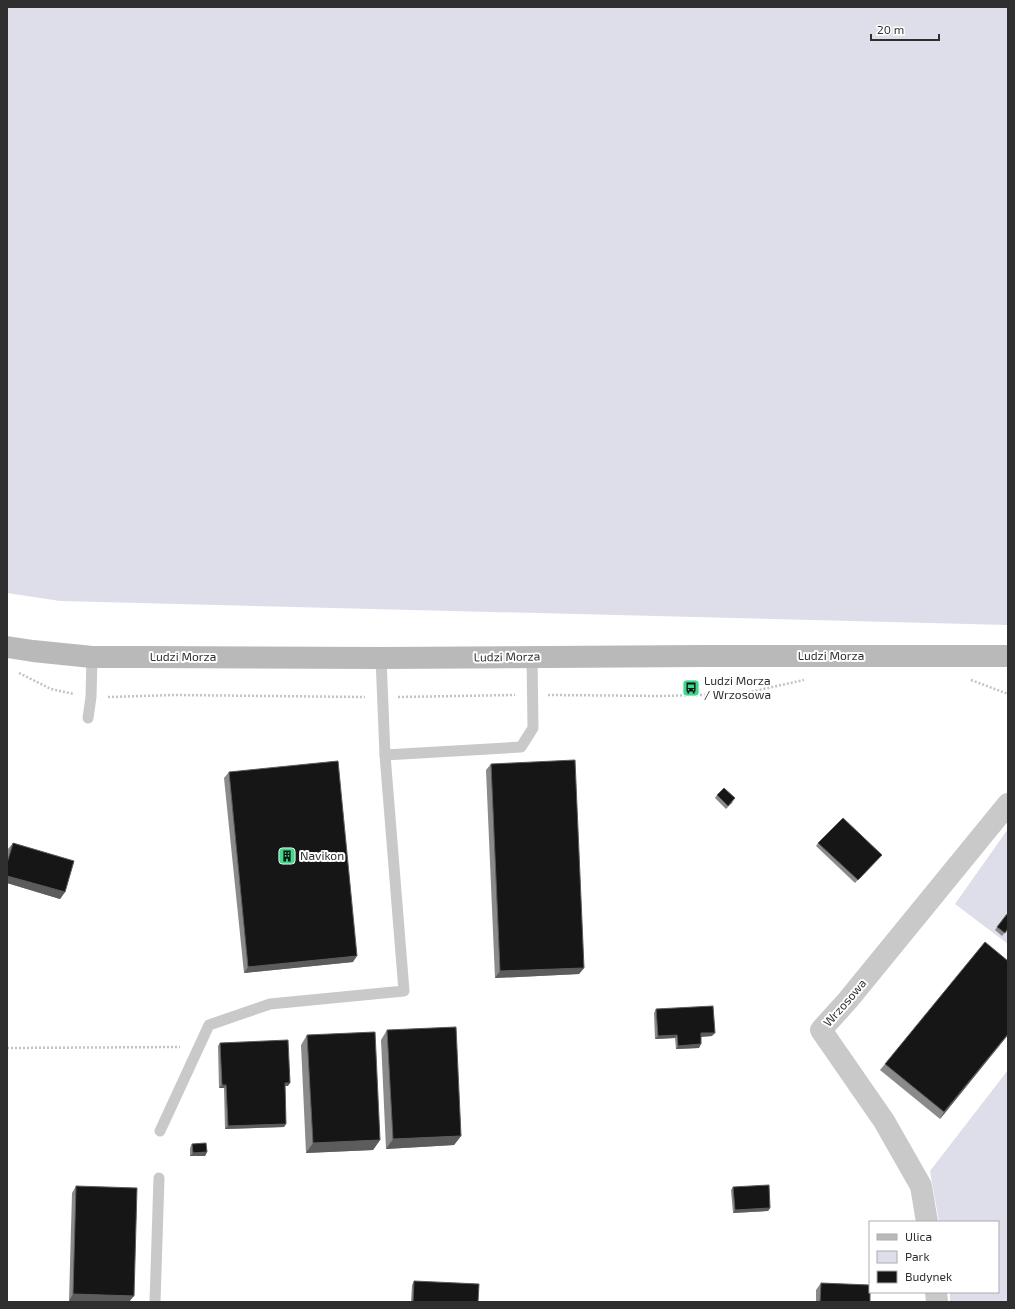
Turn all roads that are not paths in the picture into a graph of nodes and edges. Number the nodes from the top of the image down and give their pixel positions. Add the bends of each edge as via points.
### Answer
1 (7, 647) edge
2 (1008, 656) edge
3 (92, 657) junction
4 (532, 657) junction
5 (381, 658) junction
6 (88, 718) dead end
7 (385, 755) junction
8 (1008, 804) edge
9 (160, 1131) dead end
10 (158, 1178) dead end
11 (927, 1221) edge
12 (155, 1302) edge

1 - 3 street, Ludzi Morza
2 - 4 street, Ludzi Morza
3 - 5 street, Ludzi Morza
3 - 6 lane
4 - 5 street, Ludzi Morza
4 - 7 lane via 533,728 521,747
5 - 7 lane
7 - 9 lane via 404,991 270,1004 209,1025
8 - 11 street, Wrzosowa via 821,1030 884,1122 921,1186
10 - 12 lane

